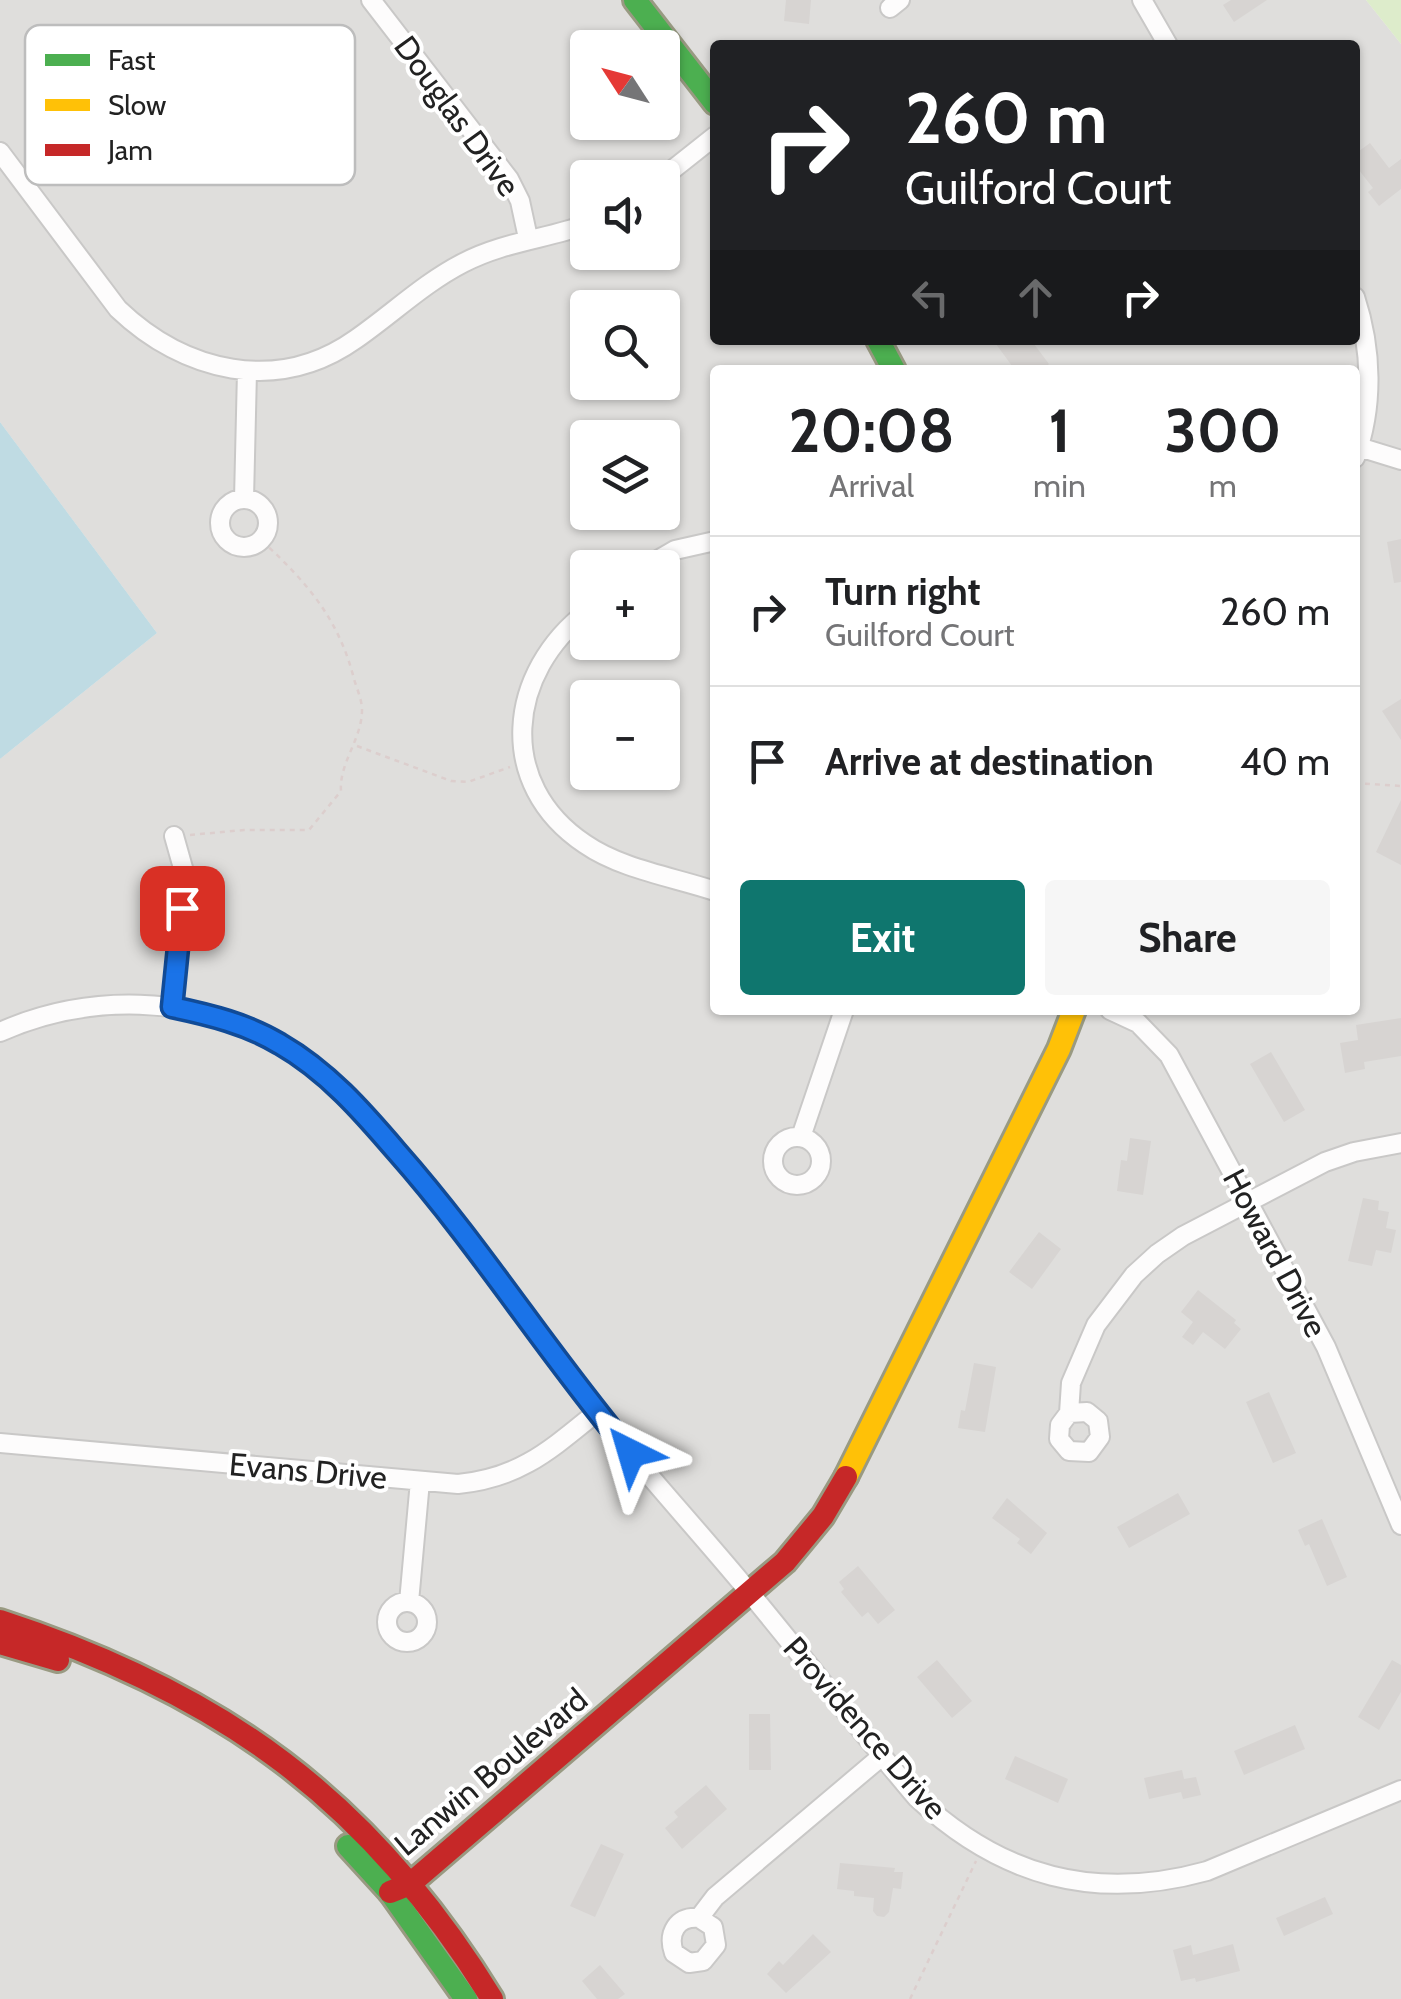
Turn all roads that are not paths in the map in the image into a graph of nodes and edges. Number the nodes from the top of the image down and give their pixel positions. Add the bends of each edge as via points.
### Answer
1 (371, 0) edge
2 (635, 0) edge
3 (652, 0) edge
4 (1142, 0) edge
5 (1165, 40) edge
6 (710, 74) edge
7 (710, 97) edge
8 (710, 140) edge
9 (0, 152) edge
10 (680, 164) edge
11 (570, 228) edge
12 (528, 238) junction
13 (1360, 322) edge
14 (246, 370) junction
15 (1360, 438) edge
16 (1360, 453) edge
17 (1401, 460) edge
18 (244, 499) junction
19 (710, 542) edge
20 (674, 550) edge
21 (570, 626) edge
22 (174, 836) road end
23 (710, 889) edge
24 (172, 1007) junction
25 (842, 1015) edge
26 (1055, 1015) edge
27 (1072, 1015) edge
28 (1121, 1015) edge
29 (0, 1032) edge
30 (801, 1137) dead end
31 (1401, 1142) edge
32 (1247, 1202) junction
33 (597, 1412) junction
34 (1069, 1413) dead end
35 (0, 1443) edge
36 (420, 1481) junction
37 (1401, 1525) edge
38 (745, 1588) junction
39 (410, 1602) dead end
40 (0, 1621) edge
41 (0, 1642) edge
42 (882, 1756) junction
43 (1401, 1790) edge
44 (400, 1882) junction
45 (700, 1918) dead end
46 (466, 1999) edge
47 (492, 1999) edge

1 - 12 street, Douglas Drive via 509,179
2 - 7 street
3 - 6 street
4 - 5 street
8 - 10 street
9 - 14 street via 141,330 190,359
11 - 12 street
12 - 14 street via 437,278 328,355 288,368
13 - 15 street via 1369,366
14 - 18 street
16 - 17 street
18 - 18 street via 224,511 222,532 240,546 261,540 268,519 258,503
19 - 20 street
21 - 23 street via 533,676 523,718 526,762 537,790 586,845
22 - 24 street via 185,875
24 - 29 street, Providence Drive via 92,1006
24 - 33 street, Providence Drive via 244,1026 338,1086 427,1185
25 - 30 street
26 - 38 street, Lanwin Boulevard via 820,1494
27 - 38 street, Lanwin Boulevard via 852,1466 785,1562
28 - 32 street, Howard Drive via 1169,1055
31 - 32 street via 1325,1162
32 - 34 street via 1157,1254 1114,1299 1082,1353
32 - 37 street, Howard Drive via 1326,1348
33 - 36 street, Evans Drive via 546,1453 503,1476 458,1484
33 - 38 street, Providence Drive
35 - 36 street, Evans Drive
36 - 39 street
38 - 42 street, Providence Drive
38 - 44 street, Lanwin Boulevard
40 - 44 street via 88,1650 193,1701 311,1784
41 - 44 street via 80,1668 184,1717
42 - 43 street, Providence Drive via 917,1798 982,1848 1030,1870 1107,1885 1207,1871
42 - 45 street via 714,1897
44 - 46 street
44 - 47 street via 457,1942

